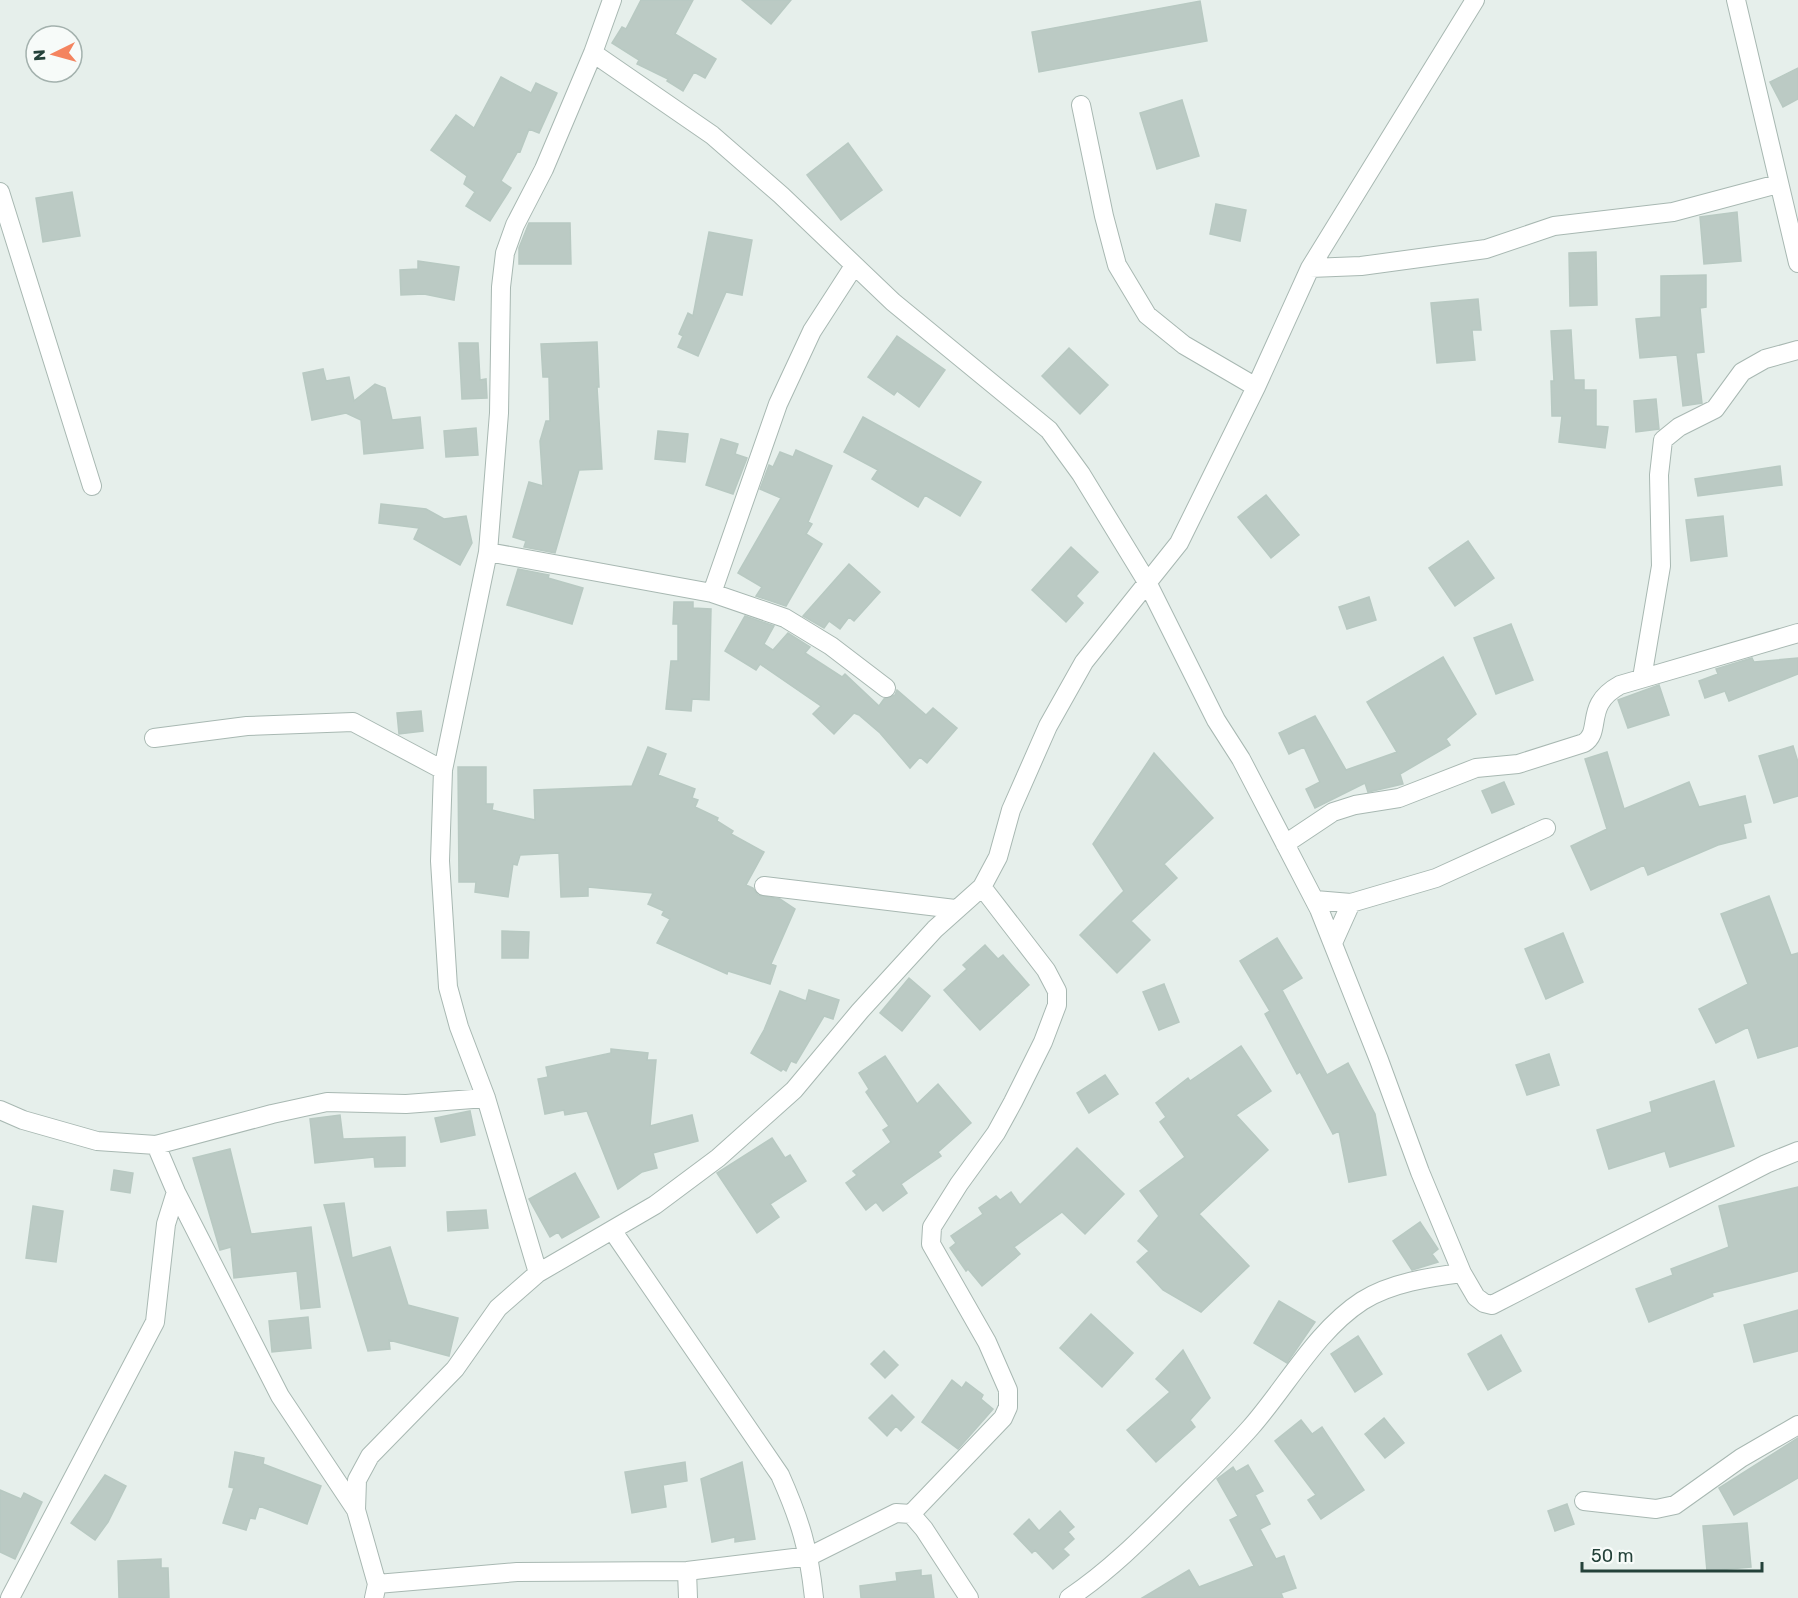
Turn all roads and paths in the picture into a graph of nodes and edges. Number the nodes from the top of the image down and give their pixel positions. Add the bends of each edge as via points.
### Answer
1 (612, 0) edge
2 (1475, 0) edge
3 (1736, 0) edge
4 (593, 53) junction
5 (1081, 105) dead end
6 (1778, 184) junction
7 (0, 192) edge
8 (1798, 263) edge
9 (854, 266) junction
10 (1310, 268) junction
11 (1798, 350) edge
12 (1256, 387) junction
13 (92, 486) dead end
14 (488, 552) junction
15 (1147, 582) junction
16 (712, 593) junction
17 (1798, 633) edge
18 (1642, 678) junction
19 (886, 688) dead end
20 (154, 738) dead end
21 (444, 770) junction
22 (1545, 828) dead end
23 (1285, 844) junction
24 (764, 886) dead end
25 (982, 887) junction
26 (1315, 900) junction
27 (1351, 903) junction
28 (955, 909) junction
29 (1333, 943) junction
30 (486, 1098) junction
31 (0, 1110) edge
32 (156, 1145) junction
33 (1798, 1151) edge
34 (176, 1192) junction
35 (612, 1230) junction
36 (538, 1273) junction
37 (1462, 1273) junction
38 (1798, 1425) edge
39 (1584, 1501) dead end
40 (356, 1510) junction
41 (911, 1514) junction
42 (810, 1556) junction
43 (687, 1571) junction
44 (375, 1591) edge
45 (1095, 1591) edge
46 (964, 1597) edge
47 (10, 1598) edge
48 (688, 1598) edge
49 (814, 1598) edge
50 (1069, 1598) edge

1 - 4 street
2 - 10 street
3 - 6 street
4 - 9 street via 712,135
4 - 14 street via 505,253 499,413
5 - 12 street via 1117,265 1147,315 1184,345
6 - 8 street
6 - 10 street via 1673,212 1554,226 1486,249 1362,266
7 - 13 street
9 - 15 street via 1049,430 1081,474
9 - 16 street via 812,331 778,404
10 - 12 street
11 - 18 street via 1765,359 1742,372 1715,409 1679,426 1663,440 1659,476 1661,566
12 - 15 street via 1179,543
14 - 16 street
14 - 21 street
15 - 23 street via 1216,720
15 - 25 street via 1084,662 1048,726 1011,810 998,857
16 - 19 street via 785,618 831,646
17 - 18 street
18 - 23 street via 1620,685 1604,696 1598,704 1592,735 1584,743 1518,764 1476,768 1399,798 1333,812
20 - 21 street via 247,726 352,722
21 - 30 street via 440,861 448,987
22 - 27 street via 1436,878
23 - 26 street
24 - 28 street
25 - 28 street
25 - 41 street via 1046,970 1057,991 1057,1005 1043,1042 996,1133 932,1227 931,1244 987,1342 1008,1390 1008,1407 1003,1418
26 - 27 street
26 - 29 street
27 - 29 street
28 - 35 street via 860,1011 794,1090 717,1158 655,1205
29 - 37 street
30 - 32 street via 406,1104 327,1102
30 - 36 street
31 - 32 street via 97,1141
32 - 34 street
33 - 37 street via 1492,1305 1476,1297
34 - 40 street via 280,1396
34 - 47 street via 166,1224 155,1322
35 - 36 street
35 - 42 street via 780,1475
36 - 40 street via 498,1308 455,1369 370,1456 357,1480
37 - 45 street via 1393,1288 1363,1300 1333,1326 1251,1426
38 - 39 street via 1741,1458 1675,1505 1656,1509
40 - 44 street
41 - 42 street via 896,1513
41 - 46 street
42 - 43 street
42 - 49 street
43 - 44 street via 516,1572
43 - 48 street
45 - 50 street

